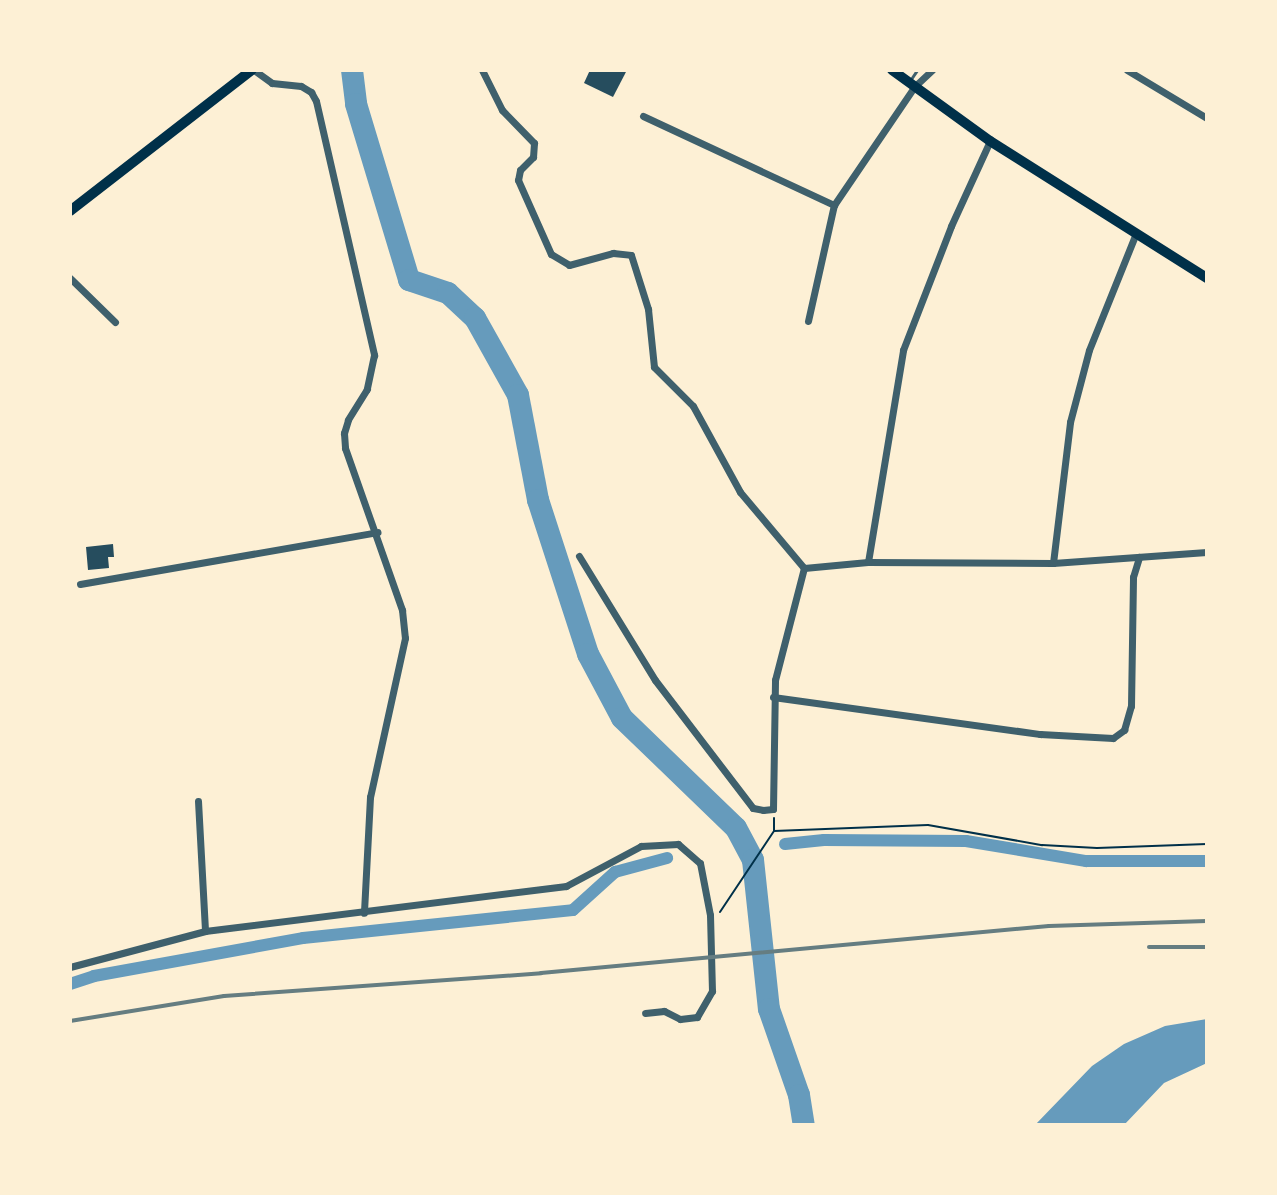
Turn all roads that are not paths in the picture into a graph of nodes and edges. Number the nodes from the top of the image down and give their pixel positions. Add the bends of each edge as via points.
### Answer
1 (253, 70) edge
2 (482, 70) edge
3 (892, 70) edge
4 (917, 70) edge
5 (932, 70) edge
6 (1127, 70) edge
7 (912, 84) junction
8 (643, 116) dead end
9 (1207, 118) edge
10 (990, 141) junction
11 (834, 205) junction
12 (70, 211) edge
13 (1136, 233) junction
14 (70, 278) edge
15 (1207, 278) edge
16 (808, 321) dead end
17 (115, 322) dead end
18 (377, 532) junction
19 (1207, 552) edge
20 (579, 556) dead end
21 (1139, 557) junction
22 (868, 562) junction
23 (1053, 563) junction
24 (804, 568) junction
25 (80, 584) dead end
26 (773, 697) junction
27 (198, 801) dead end
28 (364, 913) junction
29 (205, 931) junction
30 (70, 967) edge
31 (645, 1013) dead end

1 - 12 main road
1 - 18 street via 272,83 301,86 316,101 374,355 367,389 344,433
2 - 24 street via 502,110 534,143 533,157 518,180 551,254 569,265 613,253 631,255 648,309 654,367 693,406 740,492
3 - 7 main road
4 - 7 lane
5 - 7 street
6 - 9 street
7 - 10 main road
7 - 11 street
8 - 11 street
10 - 13 main road
10 - 22 street via 903,350
11 - 16 street
13 - 15 main road
13 - 23 street via 1089,350 1070,422
14 - 17 street
18 - 25 street
18 - 28 street via 402,610 405,638 370,797
19 - 21 street
20 - 26 street via 655,680 753,808 773,809
21 - 23 street
21 - 26 street via 1133,577 1131,706 1124,730 1113,738 1040,734
22 - 23 street
22 - 24 street
24 - 26 street
27 - 29 street
28 - 29 street
28 - 31 street via 566,886 641,846 678,844 700,863 710,915 712,991 697,1017
29 - 30 street

